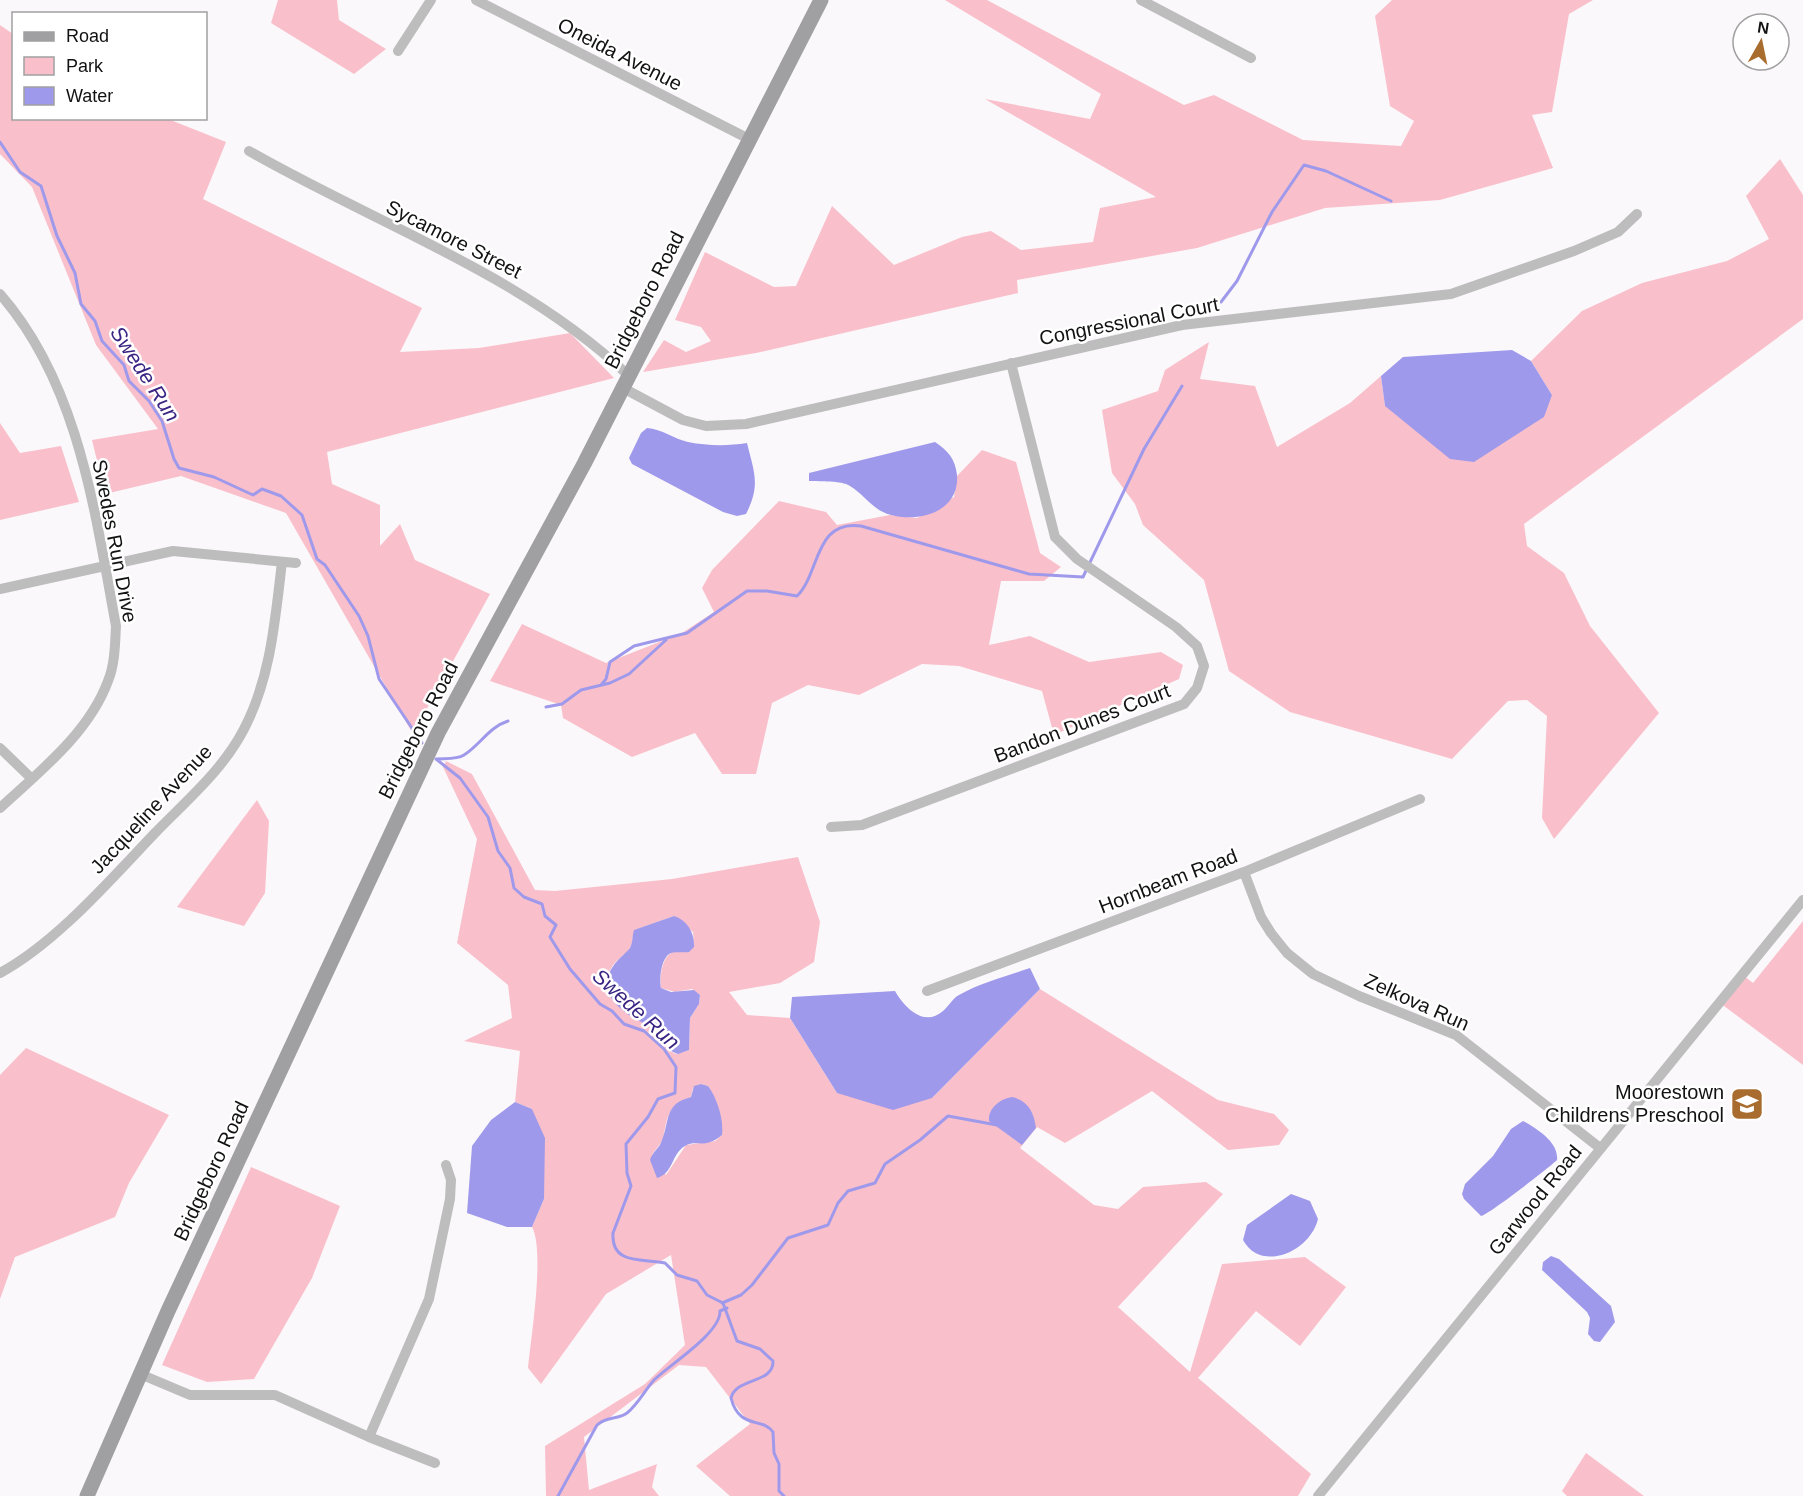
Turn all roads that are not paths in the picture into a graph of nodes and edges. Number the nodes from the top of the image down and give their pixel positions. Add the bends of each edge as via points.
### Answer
1 (431, 0) edge
2 (476, 0) edge
3 (821, 0) edge
4 (1141, 0) edge
5 (398, 51) dead end
6 (1251, 58) dead end
7 (749, 139) junction
8 (249, 151) dead end
9 (1637, 214) dead end
10 (0, 294) edge
11 (1011, 363) junction
12 (626, 382) junction
13 (282, 562) junction
14 (296, 562) dead end
15 (105, 566) junction
16 (0, 589) edge
17 (0, 748) edge
18 (32, 779) junction
19 (1420, 799) dead end
20 (0, 808) edge
21 (831, 827) dead end
22 (1244, 872) junction
23 (1803, 900) edge
24 (0, 973) edge
25 (927, 991) dead end
26 (1600, 1148) junction
27 (446, 1165) dead end
28 (140, 1374) junction
29 (369, 1437) junction
30 (435, 1462) dead end
31 (87, 1496) edge
32 (1318, 1496) edge

1 - 5 street
2 - 7 street, Oneida Avenue
3 - 7 main road, Bridgeboro Road
4 - 6 street
7 - 12 main road, Bridgeboro Road
8 - 12 street, Sycamore Street via 518,292 578,330
9 - 11 street, Congressional Court via 1618,232 1574,251 1451,294 1182,325
10 - 15 street, Swedes Run Drive via 45,365 73,425
11 - 12 street, Congressional Court via 746,424 706,426 683,420
11 - 21 street, Bandon Dunes Court via 1054,537 1077,559 1176,627 1197,646 1204,666 1197,688 1185,704 862,825
12 - 28 main road, Bridgeboro Road via 438,733
13 - 14 street
13 - 15 street via 173,551
13 - 24 street, Jacqueline Avenue via 273,643 262,688 243,731 217,770 99,891 24,960
15 - 16 street
15 - 18 street, Swedes Run Drive via 116,626 108,681 81,728
17 - 18 street
18 - 20 street, Swedes Run Drive
19 - 22 street, Hornbeam Road
22 - 25 street, Hornbeam Road
22 - 26 street, Zelkova Run via 1271,933 1313,974 1456,1035
23 - 26 street, Garwood Road
26 - 32 street, Garwood Road
27 - 29 street via 451,1180 450,1199 429,1299
28 - 29 street via 190,1395 275,1395
28 - 31 main road, Bridgeboro Road
29 - 30 street

